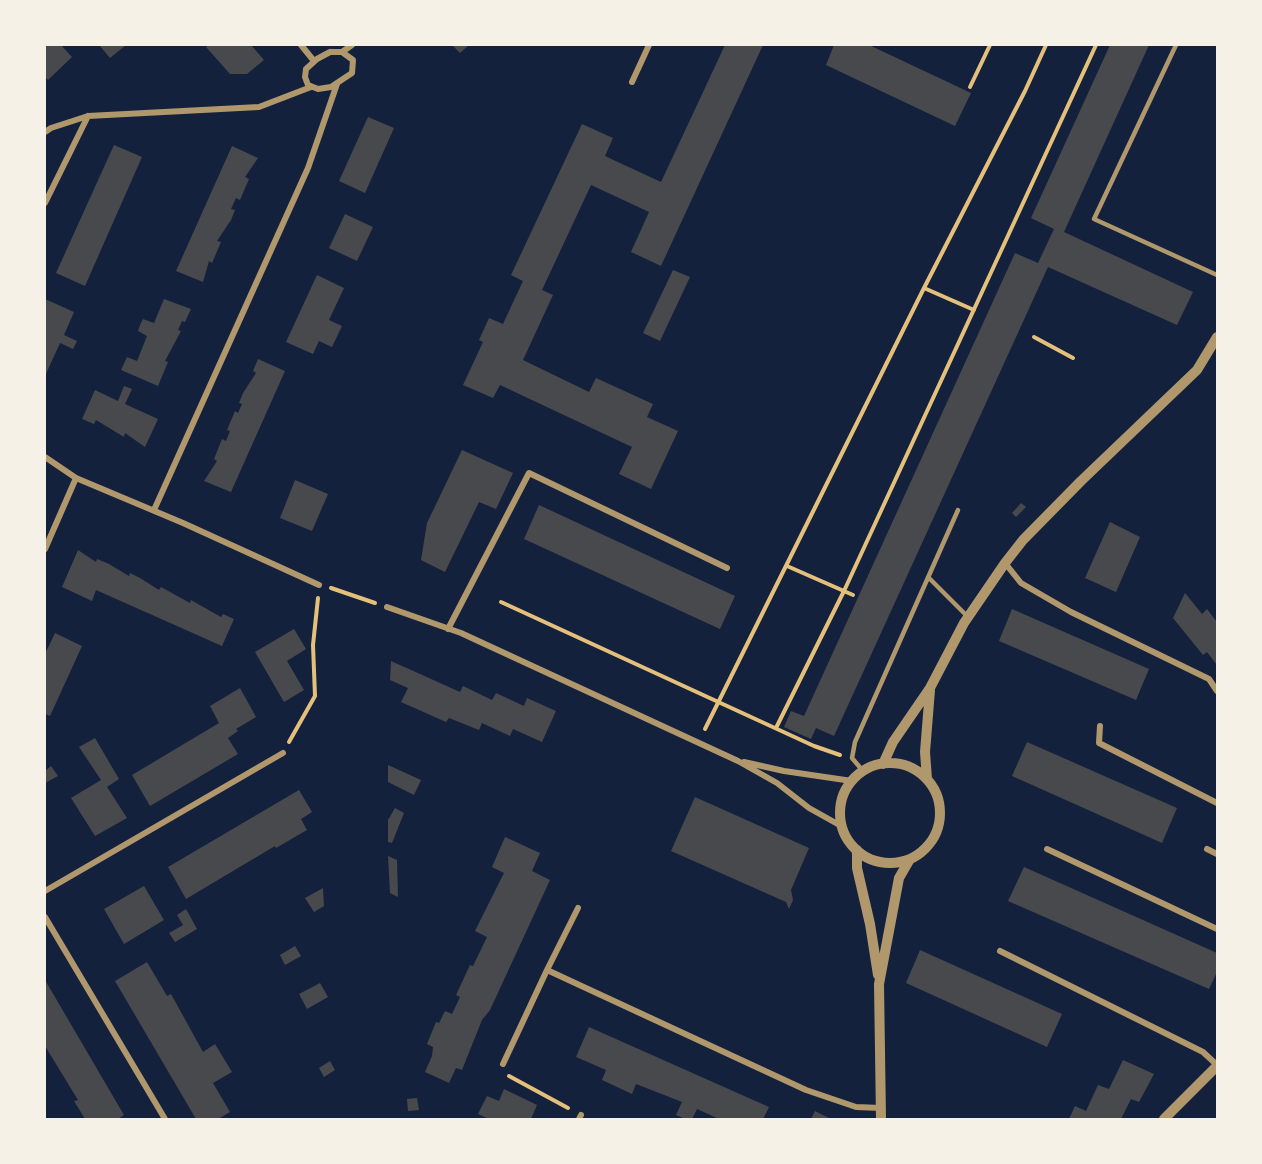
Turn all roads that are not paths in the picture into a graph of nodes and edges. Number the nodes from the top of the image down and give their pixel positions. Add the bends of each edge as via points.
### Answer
1 (301, 45) edge
2 (352, 45) edge
3 (649, 45) edge
4 (1176, 45) edge
5 (342, 52) junction
6 (314, 62) junction
7 (632, 82) dead end
8 (337, 84) junction
9 (311, 87) junction
10 (88, 116) junction
11 (45, 122) edge
12 (48, 130) edge
13 (45, 203) edge
14 (1217, 275) edge
15 (1217, 337) edge
16 (45, 457) edge
17 (76, 478) junction
18 (154, 510) junction
19 (958, 510) dead end
20 (45, 549) edge
21 (1005, 563) junction
22 (727, 568) dead end
23 (928, 577) junction
24 (319, 585) road end
25 (387, 607) road end
26 (968, 617) junction
27 (448, 629) junction
28 (930, 688) junction
29 (1217, 691) edge
30 (1100, 726) dead end
31 (283, 753) road end
32 (738, 761) junction
33 (883, 764) junction
34 (863, 771) junction
35 (927, 779) junction
36 (852, 781) junction
37 (1217, 803) edge
38 (843, 827) junction
39 (1047, 849) dead end
40 (1207, 849) dead end
41 (857, 850) junction
42 (1217, 854) edge
43 (910, 859) junction
44 (45, 891) edge
45 (578, 908) dead end
46 (45, 917) edge
47 (1217, 929) edge
48 (1000, 951) dead end
49 (547, 970) junction
50 (879, 984) junction
51 (503, 1064) road end
52 (1217, 1065) edge
53 (881, 1114) edge
54 (165, 1119) edge
55 (1164, 1119) edge

1 - 6 street
2 - 5 street
3 - 7 street
4 - 14 lane via 1094,219
5 - 6 street via 330,52
5 - 8 street via 353,60 352,73
6 - 9 street via 304,77
8 - 9 street
8 - 18 street via 308,168
9 - 10 street via 259,107
10 - 12 street
10 - 13 street
11 - 12 street
15 - 21 street via 1197,370 1073,489
16 - 17 street
17 - 18 street
17 - 20 street
18 - 24 street
19 - 23 lane
21 - 26 street
21 - 29 street via 1021,583 1071,612 1209,679
22 - 27 street via 529,473
23 - 26 lane
23 - 34 lane via 855,742 852,759
25 - 27 street
26 - 28 street
27 - 32 street
28 - 33 street via 893,742
28 - 35 street
30 - 37 street via 1099,743
31 - 44 street
32 - 36 street
32 - 38 street
33 - 34 street
33 - 35 street via 914,769
34 - 36 street
35 - 43 street via 936,792 939,823 934,838
36 - 38 street via 842,803
38 - 41 street
39 - 47 street
40 - 42 street
41 - 43 street via 883,862
41 - 50 street
43 - 50 street via 899,878
45 - 49 street
46 - 54 street
48 - 52 street via 1203,1052
49 - 51 street
49 - 53 street via 806,1090
50 - 53 street
52 - 55 street

